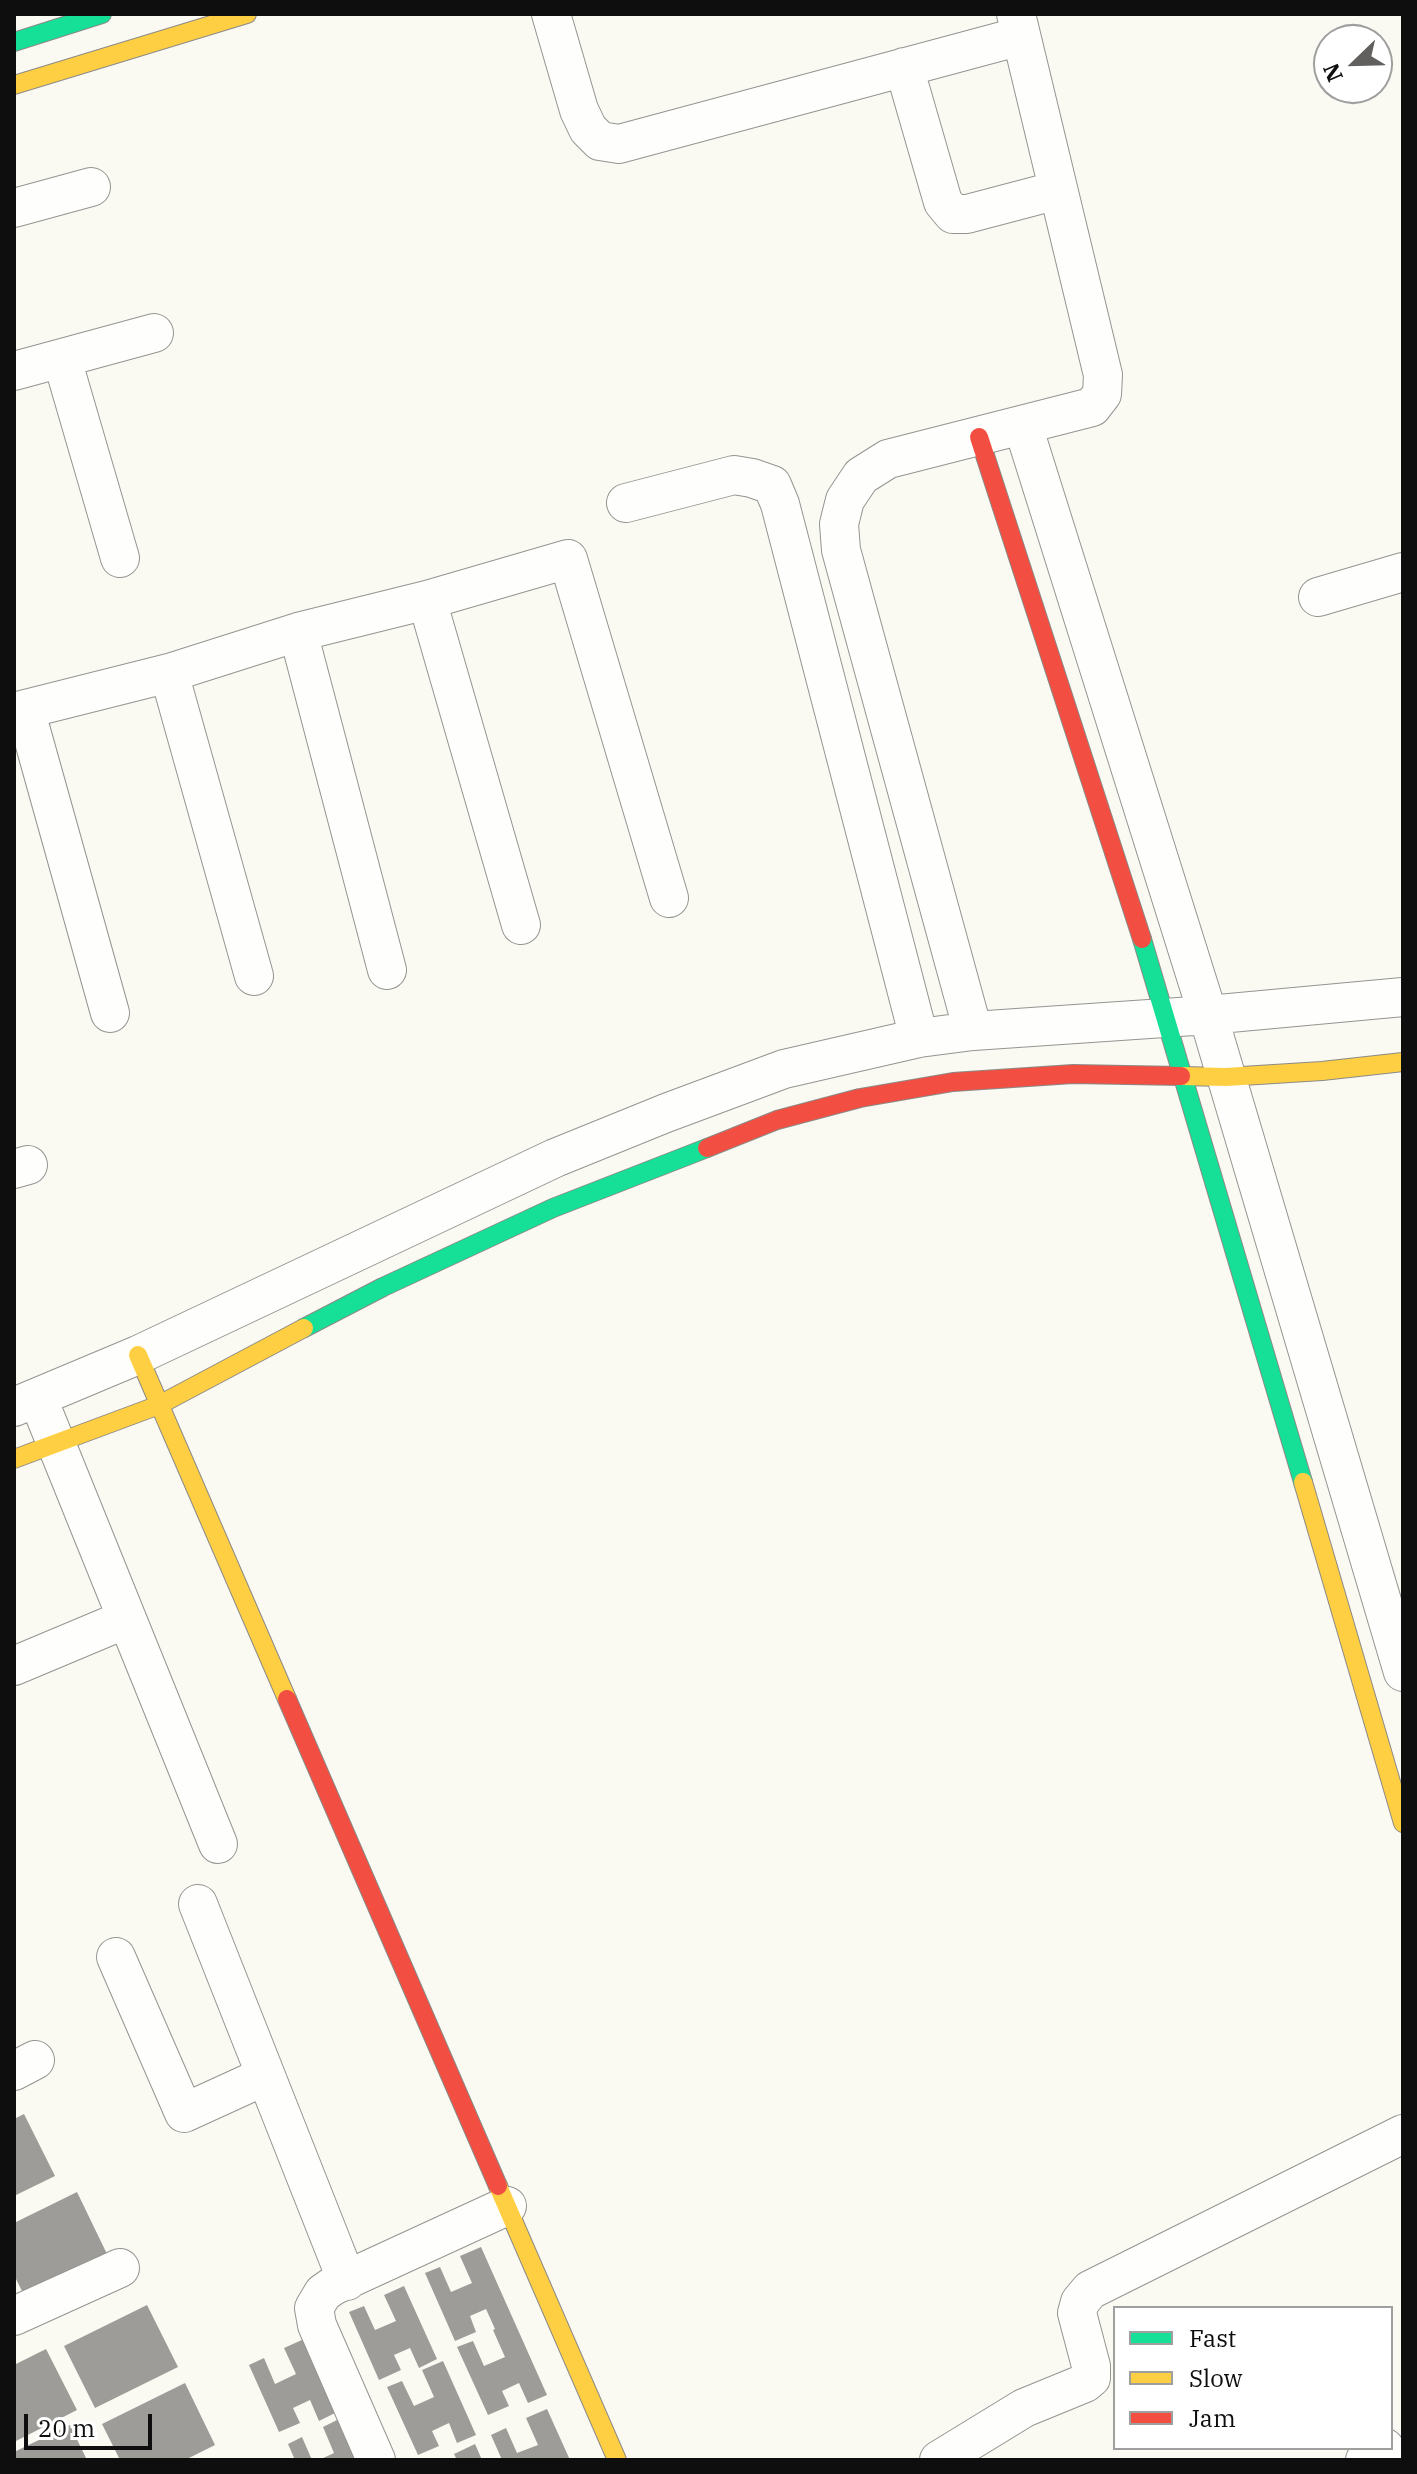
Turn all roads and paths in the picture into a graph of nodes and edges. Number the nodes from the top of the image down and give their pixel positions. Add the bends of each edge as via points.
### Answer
1 (102, 14) edge
2 (247, 14) edge
3 (551, 14) edge
4 (1018, 25) edge
5 (14, 42) edge
6 (904, 67) junction
7 (14, 85) edge
8 (91, 187) dead end
9 (1058, 190) junction
10 (14, 208) edge
11 (154, 333) dead end
12 (62, 359) junction
13 (14, 371) edge
14 (1023, 426) junction
15 (979, 437) junction
16 (626, 503) dead end
17 (120, 558) dead end
18 (1403, 572) edge
19 (1318, 597) dead end
20 (427, 600) junction
21 (298, 632) junction
22 (169, 673) junction
23 (20, 711) edge
24 (669, 898) dead end
25 (521, 925) dead end
26 (387, 970) dead end
27 (254, 976) dead end
28 (1403, 997) edge
29 (110, 1013) dead end
30 (1208, 1015) junction
31 (1167, 1017) junction
32 (973, 1031) junction
33 (919, 1038) junction
34 (1403, 1062) edge
35 (1226, 1077) junction
36 (1184, 1078) junction
37 (138, 1355) junction
38 (26, 1402) edge
39 (159, 1405) junction
40 (55, 1444) junction
41 (14, 1459) edge
42 (126, 1619) junction
43 (14, 1666) edge
44 (1403, 1672) edge
45 (1403, 1823) edge
46 (218, 1844) dead end
47 (198, 1904) dead end
48 (116, 1957) dead end
49 (265, 2076) junction
50 (1403, 2134) edge
51 (507, 2206) junction
52 (120, 2268) dead end
53 (347, 2281) junction
54 (14, 2316) edge
55 (376, 2460) edge
56 (617, 2460) edge
57 (939, 2460) edge

1 - 5 main road
2 - 7 main road
3 - 6 street via 588,129 600,141 619,144
4 - 6 street
4 - 9 street
6 - 9 street via 943,202 953,214
8 - 10 street
9 - 14 street via 1103,375 1102,394 1092,407
11 - 12 street
12 - 13 street
12 - 17 street
14 - 15 street
14 - 30 street
15 - 31 main road
15 - 32 street via 888,459 861,476 845,500 839,524 841,550
16 - 33 street via 734,475 772,485
18 - 19 street
20 - 21 street
20 - 24 street via 568,559
20 - 25 street
21 - 22 street
21 - 26 street
22 - 23 street
22 - 27 street
23 - 29 street
28 - 30 street
30 - 31 street
30 - 35 street
31 - 32 street
31 - 36 main road
32 - 33 street
33 - 37 street via 784,1069 652,1118 555,1158
34 - 35 main road
35 - 36 main road
35 - 44 street
36 - 39 main road via 1073,1074 953,1082 777,1120 553,1208 383,1287
36 - 45 main road
37 - 38 street
37 - 39 main road
38 - 40 street
39 - 40 main road
39 - 51 main road
40 - 41 main road
40 - 42 street
42 - 43 street
42 - 46 street
47 - 49 street
48 - 49 street via 184,2113
49 - 53 street
50 - 57 street via 1090,2290 1077,2313 1091,2378 1024,2408
51 - 53 street
51 - 56 main road
52 - 54 street
53 - 55 street via 323,2293 314,2308

